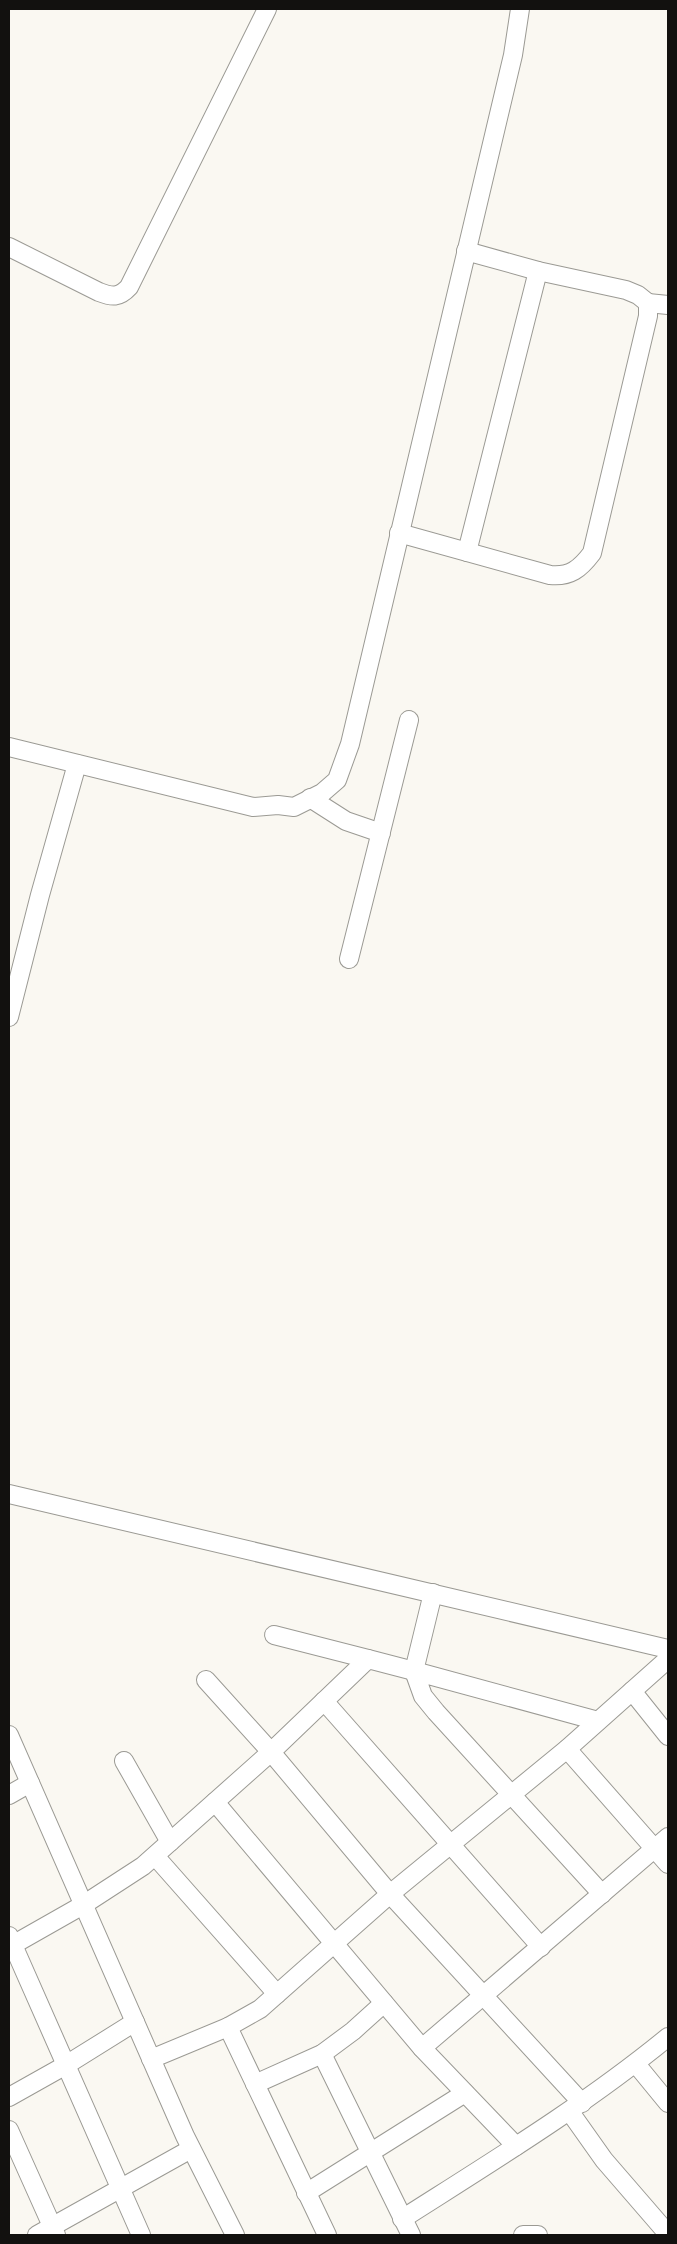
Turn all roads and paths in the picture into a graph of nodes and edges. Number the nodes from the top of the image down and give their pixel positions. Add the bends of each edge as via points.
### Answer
1 (267, 9) edge
2 (521, 9) edge
3 (9, 247) edge
4 (466, 251) junction
5 (538, 271) junction
6 (648, 303) junction
7 (668, 305) edge
8 (399, 533) junction
9 (467, 552) junction
10 (409, 720) dead end
11 (9, 747) edge
12 (77, 764) junction
13 (310, 798) junction
14 (381, 833) junction
15 (349, 959) dead end
16 (9, 1017) edge
17 (9, 1494) edge
18 (433, 1593) junction
19 (274, 1635) dead end
20 (668, 1648) edge
21 (368, 1659) junction
22 (668, 1659) edge
23 (414, 1671) junction
24 (206, 1680) dead end
25 (632, 1691) junction
26 (324, 1702) junction
27 (598, 1722) junction
28 (9, 1735) edge
29 (668, 1736) edge
30 (567, 1749) junction
31 (271, 1752) junction
32 (124, 1761) dead end
33 (30, 1783) junction
34 (512, 1794) junction
35 (9, 1795) edge
36 (215, 1802) junction
37 (668, 1837) edge
38 (170, 1842) junction
39 (450, 1844) junction
40 (655, 1849) junction
41 (155, 1856) junction
42 (668, 1864) edge
43 (390, 1894) junction
44 (602, 1894) junction
45 (83, 1905) junction
46 (10, 1943) edge
47 (336, 1943) junction
48 (541, 1947) junction
49 (277, 1994) junction
50 (484, 1995) junction
51 (384, 2003) junction
52 (135, 2022) junction
53 (228, 2027) junction
54 (668, 2037) edge
55 (422, 2048) junction
56 (322, 2054) junction
57 (151, 2059) junction
58 (636, 2064) junction
59 (66, 2065) junction
60 (255, 2084) junction
61 (465, 2093) junction
62 (9, 2097) edge
63 (668, 2103) edge
64 (576, 2107) junction
65 (9, 2130) edge
66 (516, 2146) junction
67 (191, 2149) junction
68 (370, 2154) junction
69 (120, 2189) junction
70 (306, 2193) junction
71 (402, 2219) junction
72 (48, 2232) edge
73 (668, 2234) edge
74 (141, 2235) edge
75 (235, 2235) edge
76 (327, 2235) edge
77 (411, 2235) edge
78 (523, 2235) edge
79 (538, 2235) edge

1 - 3 street via 129,287 121,295 111,297 99,292
2 - 4 street
4 - 5 street
4 - 8 street
5 - 6 street via 626,290
5 - 9 street
6 - 7 street
6 - 9 street via 648,316 592,553 583,564 564,576
8 - 9 street
8 - 13 street via 350,744 337,780
10 - 14 street
11 - 12 street
12 - 13 street via 253,807 294,807
12 - 16 street
13 - 14 street via 346,821
14 - 15 street
17 - 18 street
18 - 20 street
18 - 23 street
19 - 21 street
21 - 23 street
21 - 26 street
22 - 25 street
23 - 27 street
23 - 34 street via 423,1696
24 - 31 street
25 - 27 street
25 - 29 street
26 - 31 street
26 - 39 street
27 - 30 street
28 - 33 street
30 - 34 street
30 - 40 street
31 - 36 street
31 - 43 street
32 - 38 street
33 - 35 street
33 - 45 street
34 - 39 street
34 - 44 street
36 - 38 street
36 - 47 street
37 - 40 street
38 - 41 street
39 - 43 street
39 - 48 street
40 - 42 street
40 - 44 street
41 - 45 street
41 - 49 street
43 - 47 street
43 - 50 street
44 - 48 street
45 - 46 street
45 - 52 street
46 - 59 street
47 - 49 street
47 - 51 street
48 - 50 street
49 - 53 street via 260,2009
50 - 55 street
50 - 64 street
51 - 55 street
51 - 56 street
52 - 57 street
52 - 59 street
53 - 57 street
53 - 60 street
54 - 58 street
55 - 61 street
56 - 60 street
56 - 68 street
57 - 67 street
58 - 63 street
58 - 64 street
59 - 62 street
59 - 69 street
60 - 70 street
61 - 66 street
61 - 68 street
64 - 66 street
64 - 73 street via 604,2160
65 - 72 street
66 - 71 street
67 - 69 street
67 - 75 street
68 - 70 street
68 - 71 street
69 - 72 street
69 - 74 street
70 - 76 street
71 - 77 street
78 - 79 street

